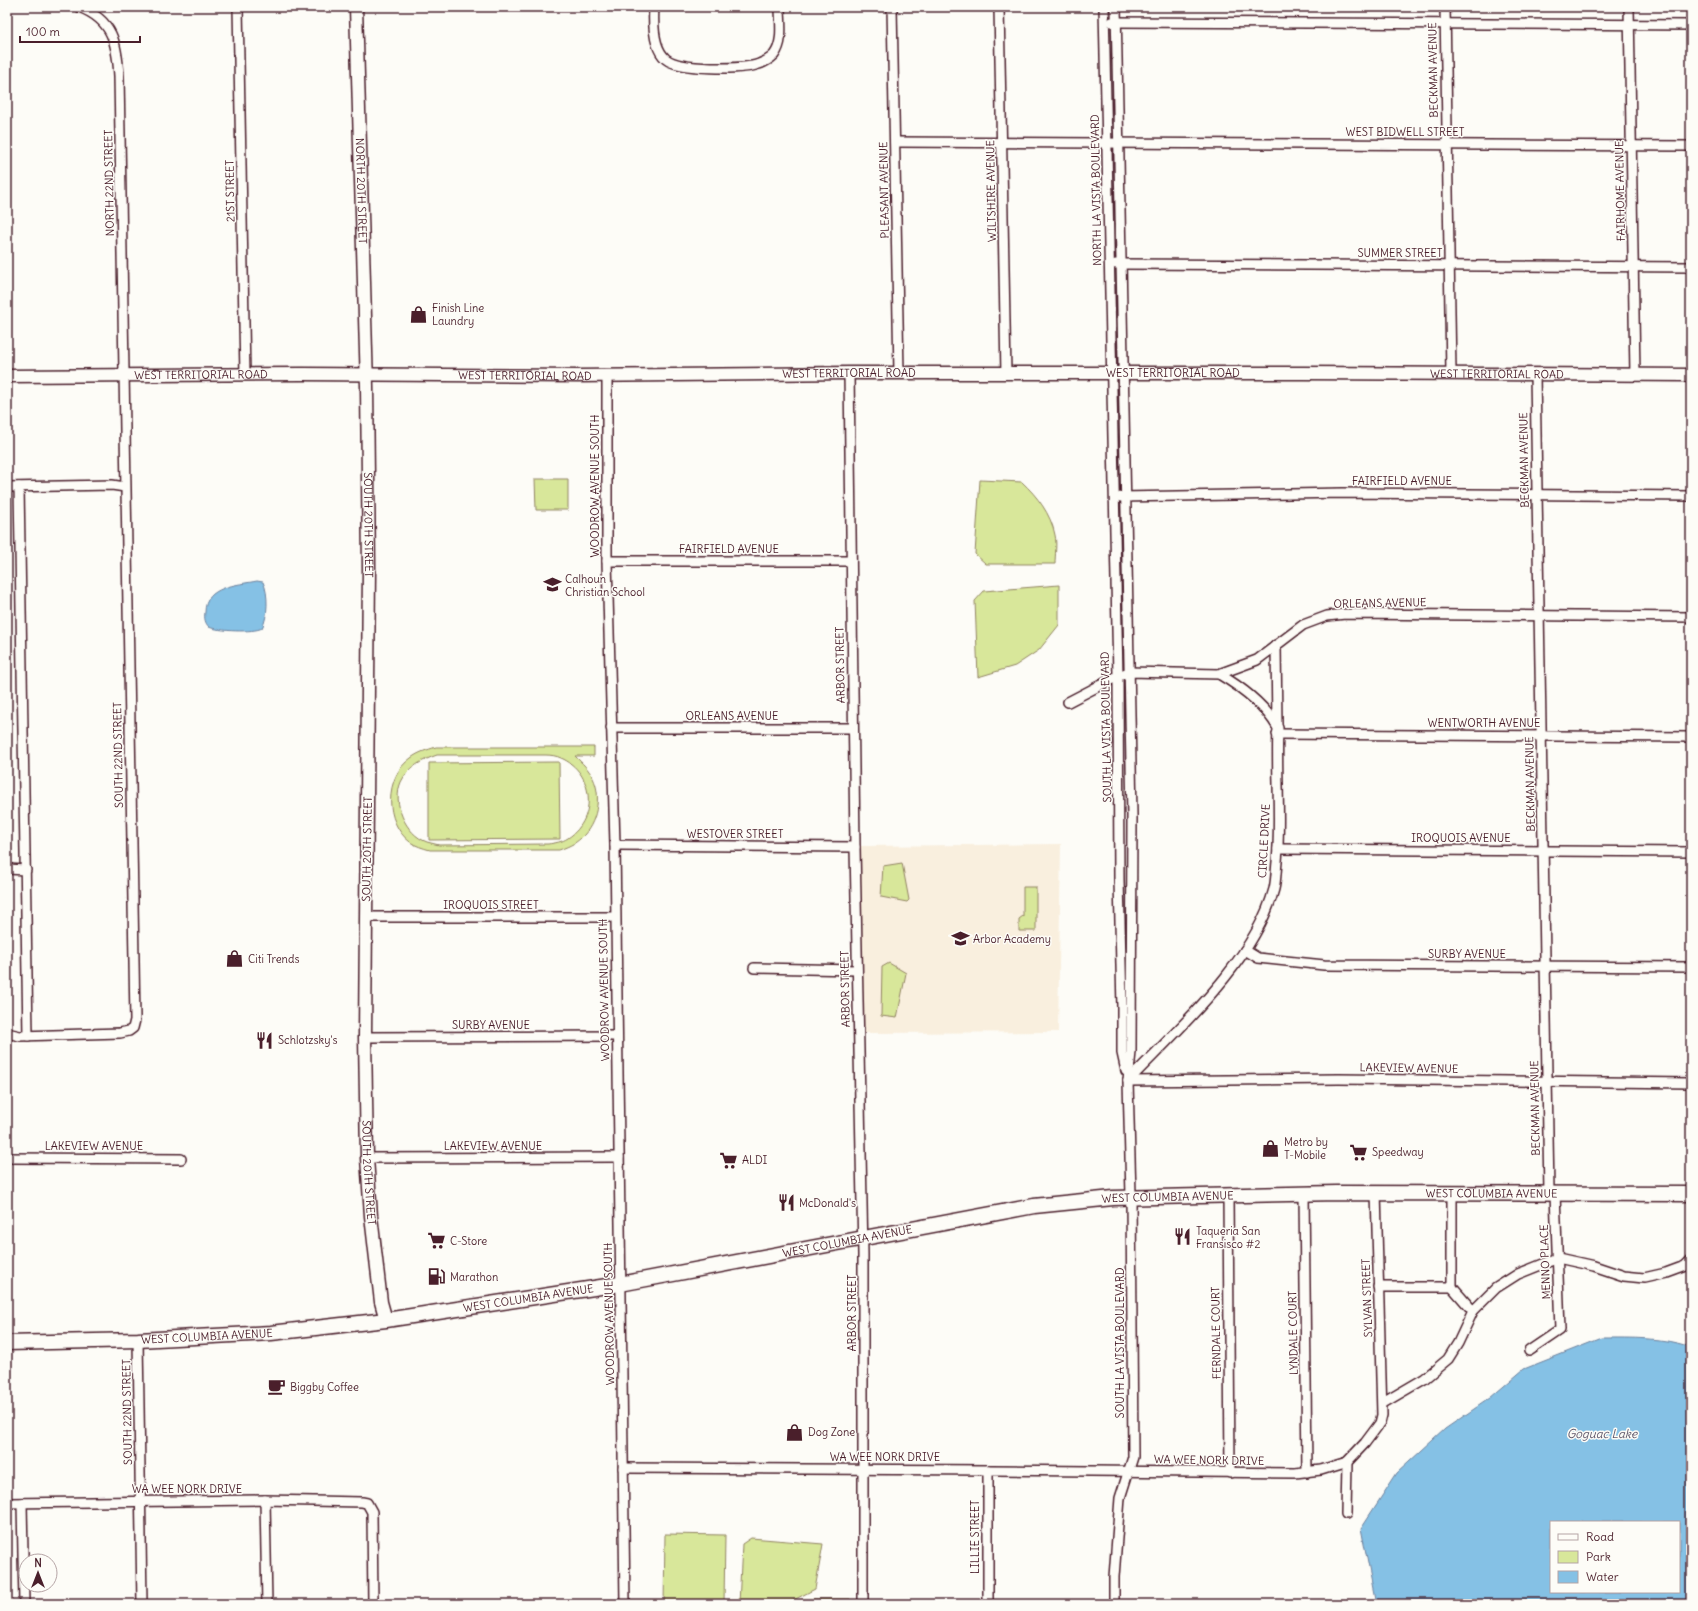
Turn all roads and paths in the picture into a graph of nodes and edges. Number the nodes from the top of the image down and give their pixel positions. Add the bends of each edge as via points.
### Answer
1 (79, 7) edge
2 (238, 7) edge
3 (356, 7) edge
4 (654, 7) edge
5 (780, 7) edge
6 (892, 7) edge
7 (999, 7) edge
8 (1104, 7) edge
9 (1116, 7) edge
10 (1445, 7) edge
11 (1628, 7) edge
12 (1104, 22) junction
13 (1116, 22) junction
14 (1445, 24) junction
15 (1629, 25) junction
16 (1691, 25) edge
17 (895, 142) junction
18 (1002, 142) junction
19 (1107, 143) junction
20 (1119, 143) junction
21 (1446, 144) junction
22 (1631, 146) junction
23 (1691, 146) edge
24 (1110, 264) junction
25 (1121, 264) junction
26 (1450, 265) junction
27 (1634, 266) junction
28 (1691, 267) edge
29 (849, 373) junction
30 (899, 373) junction
31 (1117, 373) junction
32 (1451, 373) junction
33 (245, 374) junction
34 (1006, 374) junction
35 (1535, 374) junction
36 (125, 375) junction
37 (1635, 375) junction
38 (1691, 375) edge
39 (7, 376) edge
40 (367, 376) junction
41 (607, 376) junction
42 (7, 487) edge
43 (19, 487) junction
44 (125, 487) junction
45 (1536, 494) junction
46 (1125, 496) junction
47 (1691, 496) edge
48 (1114, 498) junction
49 (607, 561) junction
50 (851, 561) junction
51 (1539, 615) junction
52 (1691, 617) edge
53 (1276, 645) junction
54 (1129, 672) junction
55 (1219, 674) junction
56 (1118, 676) junction
57 (1068, 702) dead end
58 (611, 728) junction
59 (853, 728) junction
60 (1277, 731) junction
61 (1541, 736) junction
62 (1691, 737) edge
63 (615, 845) junction
64 (855, 847) junction
65 (1278, 849) junction
66 (1542, 851) junction
67 (1691, 852) edge
68 (7, 869) edge
69 (26, 870) junction
70 (366, 917) junction
71 (615, 917) junction
72 (1245, 950) junction
73 (1544, 966) junction
74 (1691, 967) edge
75 (754, 968) dead end
76 (857, 970) junction
77 (7, 1033) edge
78 (28, 1036) junction
79 (617, 1036) junction
80 (365, 1037) junction
81 (1128, 1081) junction
82 (1547, 1082) junction
83 (1691, 1083) edge
84 (619, 1157) junction
85 (7, 1158) edge
86 (367, 1158) junction
87 (181, 1159) dead end
88 (1376, 1192) junction
89 (1304, 1193) junction
90 (1452, 1193) junction
91 (1552, 1193) junction
92 (1228, 1194) junction
93 (1691, 1194) edge
94 (1131, 1196) junction
95 (862, 1239) junction
96 (1558, 1258) junction
97 (1691, 1260) edge
98 (620, 1284) junction
99 (1378, 1286) junction
100 (1452, 1287) junction
101 (1473, 1311) junction
102 (386, 1320) junction
103 (138, 1340) junction
104 (7, 1343) edge
105 (1529, 1351) dead end
106 (1383, 1403) junction
107 (1348, 1462) junction
108 (623, 1468) junction
109 (864, 1469) junction
110 (988, 1470) junction
111 (1128, 1472) junction
112 (1307, 1472) junction
113 (1230, 1473) junction
114 (265, 1500) junction
115 (139, 1501) junction
116 (7, 1503) edge
117 (22, 1503) junction
118 (1346, 1514) dead end
119 (24, 1604) edge
120 (142, 1604) edge
121 (266, 1604) edge
122 (373, 1604) edge
123 (625, 1604) edge
124 (864, 1604) edge
125 (988, 1604) edge
126 (1114, 1604) edge

1 - 36 street, NORTH 22ND STREET via 105,23 113,37 118,55
2 - 33 street, 21ST STREET
3 - 40 street, NORTH 20TH STREET
4 - 5 street via 659,51 672,63 697,67 747,67 767,61 779,48
6 - 17 street, PLEASANT AVENUE
7 - 18 street, WILTSHIRE AVENUE
8 - 12 street, NORTH LA VISTA BOULEVARD
9 - 13 street
10 - 14 street, BECKMAN AVENUE
11 - 15 street, FAIRHOME AVENUE
12 - 13 street
12 - 19 street, NORTH LA VISTA BOULEVARD
13 - 14 street
13 - 20 street
14 - 15 street
14 - 21 street, BECKMAN AVENUE
15 - 16 street
15 - 22 street, FAIRHOME AVENUE
17 - 18 street
17 - 30 street, PLEASANT AVENUE
18 - 19 street
18 - 34 street, WILTSHIRE AVENUE
19 - 20 street, WEST BIDWELL STREET
19 - 24 street, NORTH LA VISTA BOULEVARD
20 - 21 street, WEST BIDWELL STREET
20 - 25 street
21 - 22 street, WEST BIDWELL STREET
21 - 26 street, BECKMAN AVENUE
22 - 23 street, WEST BIDWELL STREET
22 - 27 street, FAIRHOME AVENUE
24 - 25 street, SUMMER STREET
24 - 31 street, NORTH LA VISTA BOULEVARD
25 - 26 street, SUMMER STREET
25 - 31 street
26 - 27 street, SUMMER STREET
26 - 32 street, BECKMAN AVENUE
27 - 28 street, SUMMER STREET
27 - 37 street, FAIRHOME AVENUE
29 - 30 street, WEST TERRITORIAL ROAD
29 - 41 street, WEST TERRITORIAL ROAD
29 - 50 street, ARBOR STREET
30 - 34 street, WEST TERRITORIAL ROAD
31 - 32 street, WEST TERRITORIAL ROAD
31 - 34 street, WEST TERRITORIAL ROAD
31 - 46 street, SOUTH LA VISTA BOULEVARD
31 - 48 street, SOUTH LA VISTA BOULEVARD
32 - 35 street, WEST TERRITORIAL ROAD
33 - 36 street, WEST TERRITORIAL ROAD
33 - 40 street, WEST TERRITORIAL ROAD
35 - 37 street, WEST TERRITORIAL ROAD
35 - 45 street, BECKMAN AVENUE
36 - 39 street, WEST TERRITORIAL ROAD
36 - 44 street, SOUTH 22ND STREET
37 - 38 street, WEST TERRITORIAL ROAD
40 - 41 street, WEST TERRITORIAL ROAD
40 - 70 street, SOUTH 20TH STREET via 369,577
41 - 49 street, WOODROW AVENUE SOUTH
42 - 43 street
43 - 44 street
43 - 69 street
44 - 78 street, SOUTH 22ND STREET via 135,1020 133,1028 120,1033
45 - 46 street, FAIRFIELD AVENUE
45 - 47 street, FAIRFIELD AVENUE
45 - 51 street, BECKMAN AVENUE
46 - 48 street, FAIRFIELD AVENUE
46 - 54 street, SOUTH LA VISTA BOULEVARD
48 - 56 street, SOUTH LA VISTA BOULEVARD
49 - 50 street, FAIRFIELD AVENUE
49 - 58 street, WOODROW AVENUE SOUTH
50 - 59 street, ARBOR STREET
51 - 52 street, ORLEANS AVENUE
51 - 53 street, ORLEANS AVENUE via 1327,616 1302,625
51 - 61 street, BECKMAN AVENUE
53 - 55 street, ORLEANS AVENUE via 1257,660
53 - 60 street, CIRCLE DRIVE
54 - 55 street, ORLEANS AVENUE
54 - 56 street, ORLEANS AVENUE
54 - 81 street, SOUTH LA VISTA BOULEVARD via 1132,823 1131,1052
55 - 60 street via 1237,684 1257,702 1273,720
56 - 57 street, ORLEANS AVENUE
56 - 81 street, SOUTH LA VISTA BOULEVARD via 1122,1054
58 - 59 street, ORLEANS AVENUE
58 - 63 street, WOODROW AVENUE SOUTH
59 - 64 street, ARBOR STREET
60 - 61 street, WENTWORTH AVENUE
60 - 65 street, CIRCLE DRIVE
61 - 62 street, WENTWORTH AVENUE
61 - 66 street, BECKMAN AVENUE
63 - 64 street, WESTOVER STREET
63 - 71 street, WOODROW AVENUE SOUTH
64 - 76 street, ARBOR STREET
65 - 66 street, IROQUOIS AVENUE
65 - 72 street, CIRCLE DRIVE via 1274,888 1264,919
66 - 67 street, IROQUOIS AVENUE
66 - 73 street, BECKMAN AVENUE
68 - 69 street
69 - 78 street
70 - 71 street, IROQUOIS STREET
70 - 80 street, SOUTH 20TH STREET
71 - 79 street, WOODROW AVENUE SOUTH
72 - 73 street, SURBY AVENUE via 1258,958 1324,965
72 - 81 street, CIRCLE DRIVE via 1226,977
73 - 74 street, SURBY AVENUE
73 - 82 street, BECKMAN AVENUE
75 - 76 street
76 - 95 street, ARBOR STREET
77 - 78 street
79 - 80 street, SURBY AVENUE
79 - 84 street, WOODROW AVENUE SOUTH
80 - 86 street, SOUTH 20TH STREET
81 - 82 street, LAKEVIEW AVENUE via 1339,1079
81 - 94 street, SOUTH LA VISTA BOULEVARD
82 - 83 street, LAKEVIEW AVENUE
82 - 91 street, BECKMAN AVENUE
84 - 86 street, LAKEVIEW AVENUE
84 - 98 street, WOODROW AVENUE SOUTH
85 - 87 street, LAKEVIEW AVENUE
86 - 102 street, SOUTH 20TH STREET via 381,1302
88 - 89 main road, WEST COLUMBIA AVENUE
88 - 90 main road, WEST COLUMBIA AVENUE
88 - 99 street, SYLVAN STREET
89 - 92 main road, WEST COLUMBIA AVENUE
89 - 112 street, LYNDALE COURT
90 - 91 main road, WEST COLUMBIA AVENUE
90 - 100 street
91 - 93 main road, WEST COLUMBIA AVENUE
91 - 96 street, MENNO PLACE
92 - 94 main road, WEST COLUMBIA AVENUE
92 - 113 street, FERNDALE COURT
94 - 95 main road, WEST COLUMBIA AVENUE via 1034,1206
94 - 111 street, SOUTH LA VISTA BOULEVARD via 1133,1456
95 - 98 main road, WEST COLUMBIA AVENUE
95 - 109 street, ARBOR STREET
96 - 97 street via 1624,1276 1644,1278 1666,1274 1685,1266
96 - 101 street via 1518,1274 1500,1285
96 - 105 street, MENNO PLACE via 1560,1330
98 - 102 main road, WEST COLUMBIA AVENUE
98 - 108 street, WOODROW AVENUE SOUTH
99 - 100 street
99 - 106 street, SYLVAN STREET
100 - 101 street
101 - 106 street via 1448,1358 1424,1378
102 - 103 main road, WEST COLUMBIA AVENUE via 273,1333
103 - 104 main road, WEST COLUMBIA AVENUE
103 - 115 street, SOUTH 22ND STREET
106 - 107 street via 1380,1423
107 - 112 street, WA WEE NORK DRIVE
107 - 118 street
108 - 109 street, WA WEE NORK DRIVE
108 - 123 street, WOODROW AVENUE SOUTH
109 - 110 street, WA WEE NORK DRIVE
109 - 124 street, ARBOR STREET
110 - 111 street, WA WEE NORK DRIVE
110 - 125 street, LILLIE STREET
111 - 113 street, WA WEE NORK DRIVE
111 - 126 street, SOUTH LA VISTA BOULEVARD via 1120,1498 1117,1521
112 - 113 street, WA WEE NORK DRIVE
114 - 115 street, WA WEE NORK DRIVE
114 - 121 street
114 - 122 street, WA WEE NORK DRIVE via 367,1503 372,1512
115 - 117 street, WA WEE NORK DRIVE
115 - 120 street, SOUTH 22ND STREET
116 - 117 street, WA WEE NORK DRIVE
117 - 119 street

